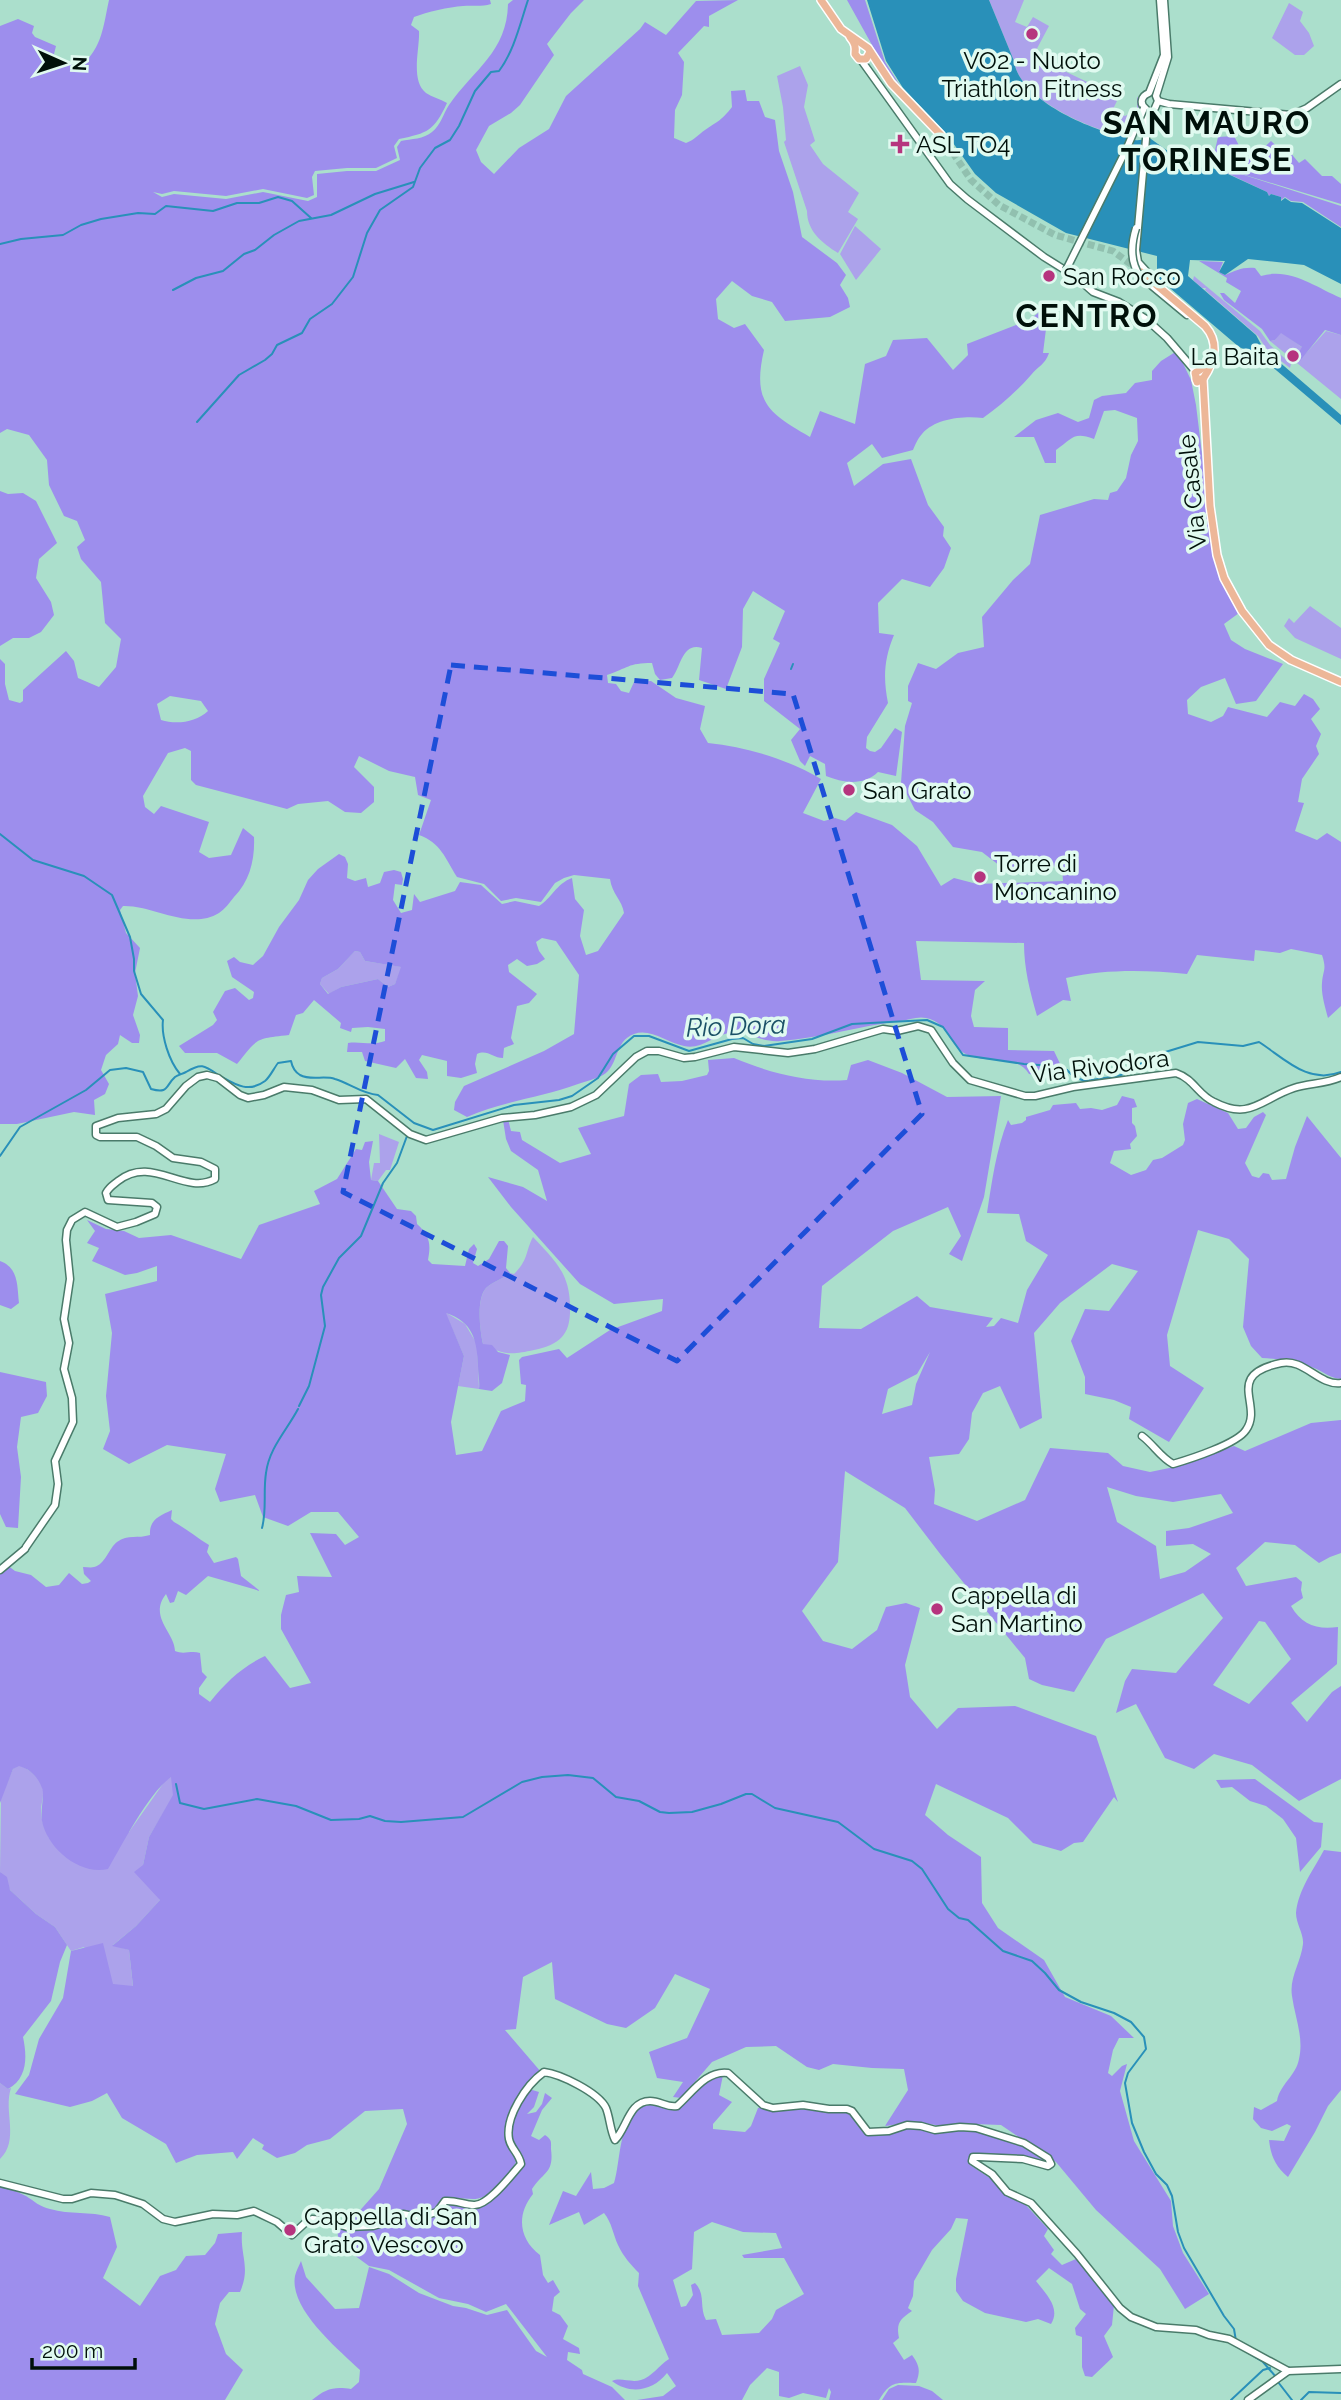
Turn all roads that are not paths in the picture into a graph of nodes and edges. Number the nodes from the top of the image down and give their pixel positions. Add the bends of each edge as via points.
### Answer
1 (821, 0) edge
2 (1162, 0) edge
3 (850, 36) junction
4 (857, 49) junction
5 (866, 57) junction
6 (1341, 84) edge
7 (1151, 104) junction
8 (941, 135) tunnel mouth
9 (1136, 228) junction
10 (1066, 270) junction
11 (1141, 274) joint
12 (1200, 322) junction
13 (1201, 374) junction
14 (1341, 682) edge
15 (1341, 1077) edge
16 (1341, 1384) edge
17 (1142, 1436) dead end
18 (0, 1570) edge
19 (0, 2183) edge
20 (1341, 2370) edge
21 (1288, 2371) junction
22 (1248, 2400) edge

1 - 3 main road
2 - 7 street via 1162,70
3 - 4 main road
3 - 5 main road
4 - 5 main road via 860,46
4 - 5 main road via 856,56
5 - 8 main road via 877,62 896,89
5 - 10 street via 943,177
6 - 7 street via 1291,115
7 - 9 street
7 - 10 street, bridge
9 - 11 street, bridge via 1132,257
9 - 12 street, bridge via 1138,262
10 - 13 street via 1093,292 1146,319
11 - 12 main road
12 - 13 main road via 1213,339 1215,351
13 - 14 main road, Via Casale via 1213,538 1224,578 1259,633 1280,654
15 - 18 street, Via Rivodora via 1293,1088 1252,1108 1233,1111 1210,1101 1176,1073 1035,1096 970,1080 931,1030 918,1026 881,1030 788,1053 734,1047 684,1058 647,1051 596,1095 571,1107 502,1118 426,1140 409,1133 366,1099 339,1100 312,1090 284,1087 248,1098 218,1078 203,1075 156,1114 118,1118 96,1126 94,1132 99,1136 137,1137 173,1158 207,1164 216,1175 205,1183 155,1172 127,1174 108,1188 108,1200 152,1203 155,1214 117,1227 85,1212 66,1230 70,1279 64,1369 73,1422 55,1461 55,1505 27,1547
16 - 17 street via 1331,1384 1300,1365 1282,1363 1254,1375 1248,1387 1248,1429 1236,1440 1173,1464
19 - 21 street via 63,2199 91,2193 115,2195 175,2222 254,2211 292,2235 312,2219 354,2228 403,2214 419,2217 437,2212 445,2201 481,2204 521,2164 508,2129 518,2104 544,2072 594,2094 610,2120 615,2140 643,2102 677,2106 707,2077 728,2073 762,2105 847,2109 868,2132 907,2125 935,2130 968,2127 1024,2143 1051,2164 979,2157 971,2161 992,2174 1007,2192 1031,2203 1120,2308 1156,2327 1196,2330 1236,2342
20 - 21 street
21 - 22 street

